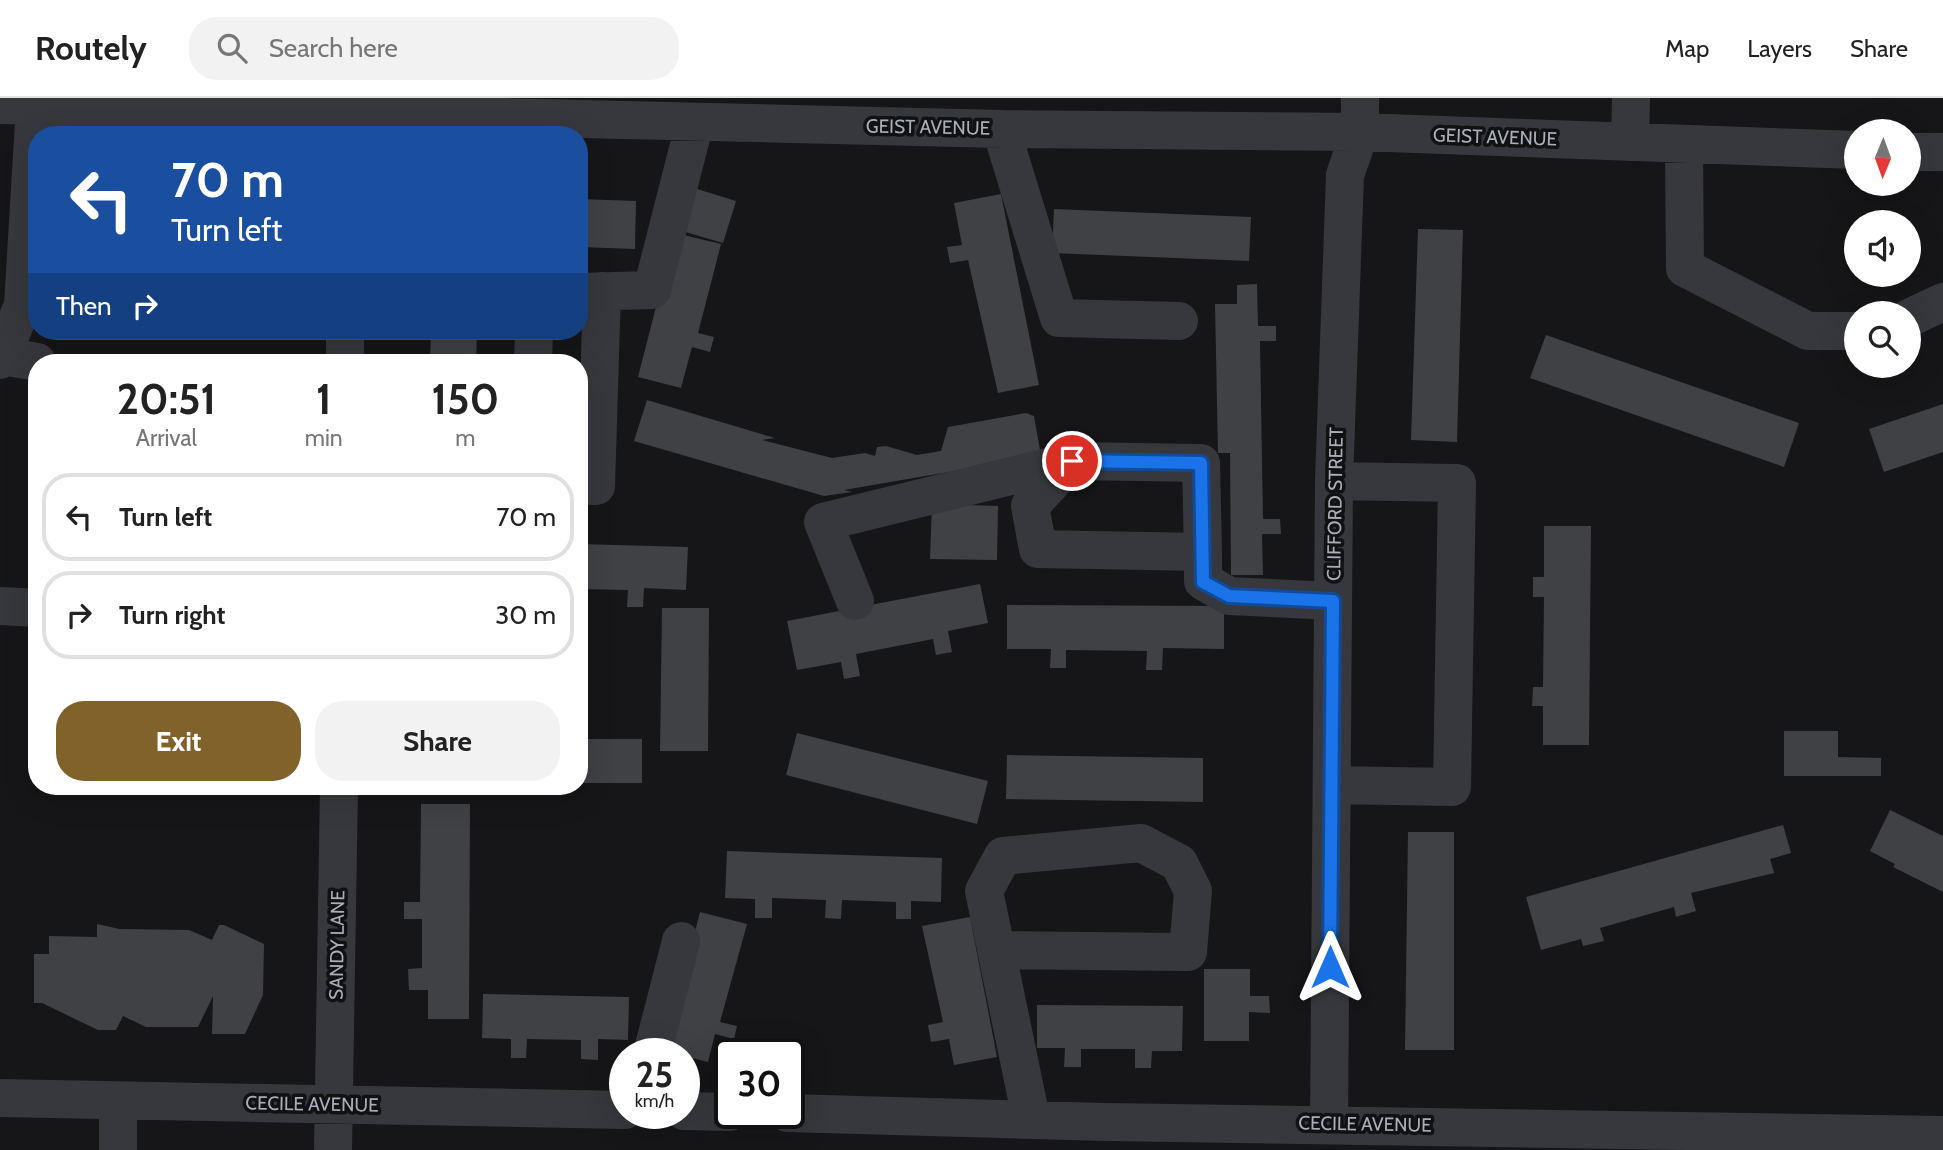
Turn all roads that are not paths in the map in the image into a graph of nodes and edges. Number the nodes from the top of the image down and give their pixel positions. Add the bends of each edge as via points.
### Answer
1 (1631, 98) edge
2 (18, 105) edge
3 (348, 115) edge
4 (1360, 115) edge
5 (695, 122) junction
6 (1001, 129) junction
7 (1630, 142) junction
8 (1684, 146) junction
9 (1844, 150) edge
10 (1922, 152) edge
11 (1943, 152) edge
12 (591, 291) edge
13 (1943, 302) edge
14 (1921, 312) edge
15 (1179, 321) dead end
16 (1844, 331) edge
17 (13, 359) edge
18 (1072, 461) junction
19 (1334, 481) junction
20 (588, 486) edge
21 (1203, 552) junction
22 (855, 601) dead end
23 (1333, 601) junction
24 (0, 606) edge
25 (28, 608) edge
26 (1332, 785) junction
27 (339, 795) edge
28 (681, 941) dead end
29 (996, 950) junction
30 (656, 1038) edge
31 (0, 1098) edge
32 (118, 1101) junction
33 (334, 1105) junction
34 (609, 1110) edge
35 (805, 1113) edge
36 (1031, 1118) junction
37 (1329, 1123) junction
38 (1943, 1135) edge
39 (1107, 1136) edge
40 (1879, 1142) edge
41 (118, 1150) edge
42 (333, 1150) edge

1 - 7 street
2 - 3 street, GEIST AVENUE
2 - 17 street via 23,305
3 - 5 street, GEIST AVENUE
4 - 6 street, GEIST AVENUE
4 - 7 street, GEIST AVENUE
4 - 19 street, CLIFFORD STREET via 1345,175
5 - 6 street, GEIST AVENUE
5 - 12 street via 652,290
6 - 15 street via 1059,318
7 - 8 street, GEIST AVENUE
8 - 9 street, GEIST AVENUE
8 - 16 street via 1685,268 1808,331
10 - 11 street
12 - 20 street via 596,486
13 - 14 street
18 - 21 street via 1201,463
18 - 21 street via 1030,506 1038,549
18 - 22 street via 823,522
19 - 23 street, CLIFFORD STREET
19 - 26 street via 1457,483 1452,787
21 - 23 street via 1203,582 1229,596
23 - 26 street, CLIFFORD STREET
24 - 25 street
26 - 37 street, CLIFFORD STREET
27 - 33 street, SANDY LANE
28 - 30 street
29 - 29 street via 984,891 1003,856 1141,843 1179,863 1193,891 1188,952
29 - 36 street
31 - 32 street, CECILE AVENUE
32 - 33 street, CECILE AVENUE
32 - 41 street
33 - 34 street, CECILE AVENUE
33 - 42 street, SANDY LANE
35 - 36 street, CECILE AVENUE
36 - 39 street, CECILE AVENUE
37 - 39 street, CECILE AVENUE
37 - 40 street, CECILE AVENUE
38 - 40 street, CECILE AVENUE

